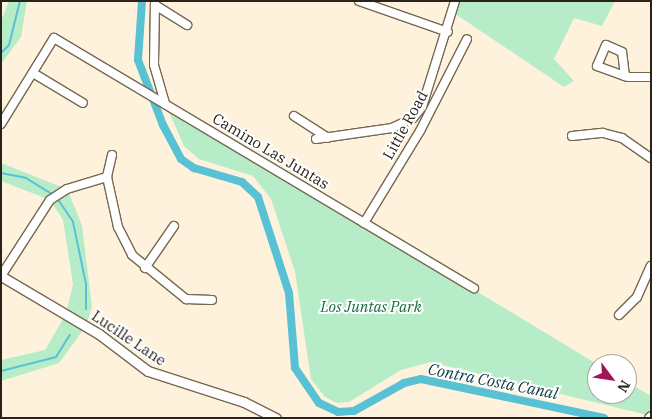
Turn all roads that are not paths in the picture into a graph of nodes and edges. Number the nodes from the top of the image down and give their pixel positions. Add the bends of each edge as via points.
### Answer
1 (359, 1) edge
2 (455, 1) edge
3 (155, 3) edge
4 (187, 25) dead end
5 (448, 32) junction
6 (467, 39) dead end
7 (34, 73) junction
8 (625, 76) junction
9 (651, 77) edge
10 (162, 102) junction
11 (83, 103) dead end
12 (294, 116) dead end
13 (1, 124) edge
14 (572, 136) dead end
15 (328, 138) junction
16 (316, 139) dead end
17 (112, 155) dead end
18 (651, 158) edge
19 (107, 178) junction
20 (364, 223) junction
21 (174, 226) dead end
22 (651, 266) edge
23 (145, 268) junction
24 (1, 276) edge
25 (474, 288) dead end
26 (212, 300) dead end
27 (619, 315) dead end
28 (276, 418) edge

1 - 5 street
2 - 5 street
3 - 4 street
3 - 10 street via 154,65
5 - 15 street via 422,107 413,118 392,128
6 - 20 street, Little Road via 420,132
7 - 10 street, Camino Las Juntas via 54,38
7 - 11 street
7 - 13 street
8 - 8 street via 598,66 606,45 622,52
8 - 9 street
10 - 20 street, Camino Las Juntas
12 - 15 street
14 - 18 street via 603,133 622,138
15 - 16 street
17 - 19 street
19 - 23 street via 126,245
19 - 24 street via 67,189 50,200
20 - 25 street, Camino Las Juntas
21 - 23 street
22 - 27 street via 637,297
23 - 26 street via 186,299
24 - 28 street, Lucille Lane via 99,334 148,371 178,385 244,402

